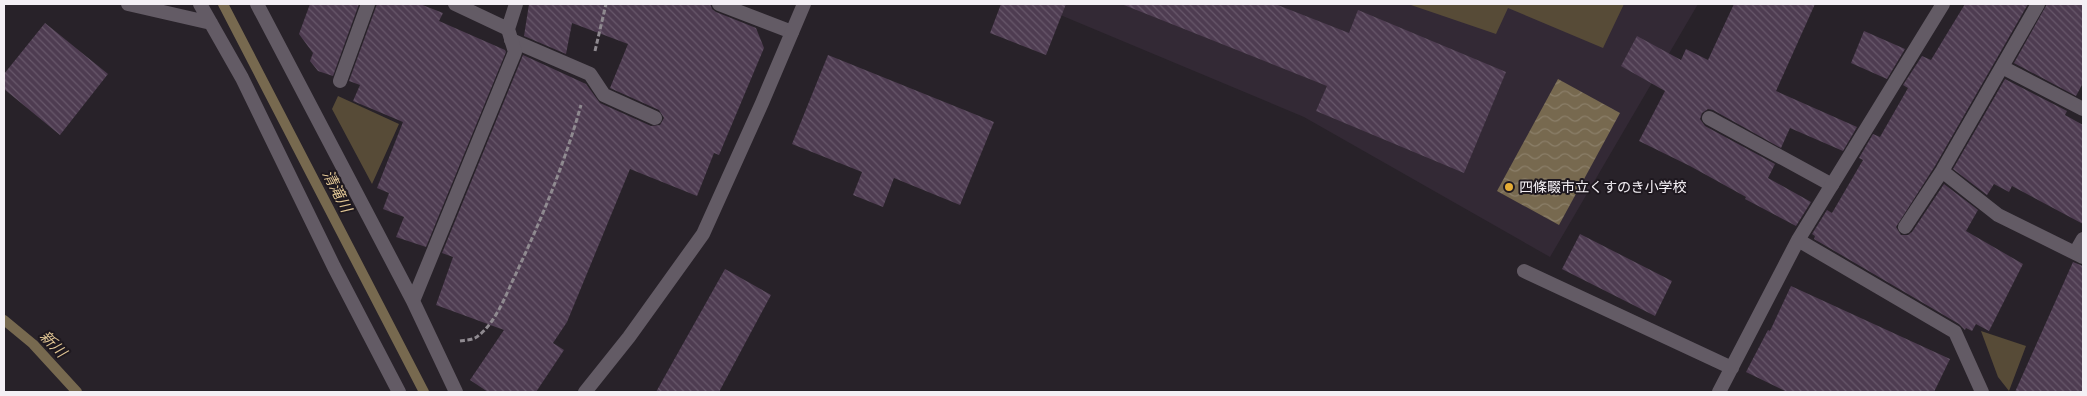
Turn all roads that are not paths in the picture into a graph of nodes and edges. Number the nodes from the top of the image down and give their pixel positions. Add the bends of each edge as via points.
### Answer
1 (128, 4) edge
2 (200, 4) edge
3 (257, 4) edge
4 (368, 4) edge
5 (455, 4) edge
6 (516, 4) edge
7 (719, 4) edge
8 (804, 4) edge
9 (1944, 4) edge
10 (2038, 4) edge
11 (211, 23) junction
12 (792, 32) junction
13 (509, 34) junction
14 (2002, 67) junction
15 (340, 81) dead end
16 (2083, 110) edge
17 (655, 118) dead end
18 (1709, 118) dead end
19 (1942, 171) junction
20 (1832, 185) junction
21 (1905, 227) dead end
22 (2083, 239) edge
23 (1798, 240) junction
24 (2079, 255) edge
25 (1524, 272) dead end
26 (413, 301) junction
27 (1732, 368) junction
28 (1723, 391) edge
29 (399, 392) edge
30 (456, 392) edge
31 (585, 392) edge
32 (1982, 392) edge

1 - 11 street
2 - 11 street
3 - 26 street
4 - 15 street
5 - 13 street
6 - 13 street
7 - 12 street
8 - 12 street
9 - 20 street
10 - 14 street
11 - 29 street via 242,78
12 - 31 street via 703,234
13 - 17 street via 590,74 604,95
13 - 26 street via 515,52
14 - 16 street
14 - 19 street
18 - 20 street
19 - 21 street
19 - 24 street via 1998,215
20 - 23 street
22 - 24 street
23 - 27 street
23 - 32 street via 1955,332
25 - 27 street
26 - 30 street
27 - 28 street

